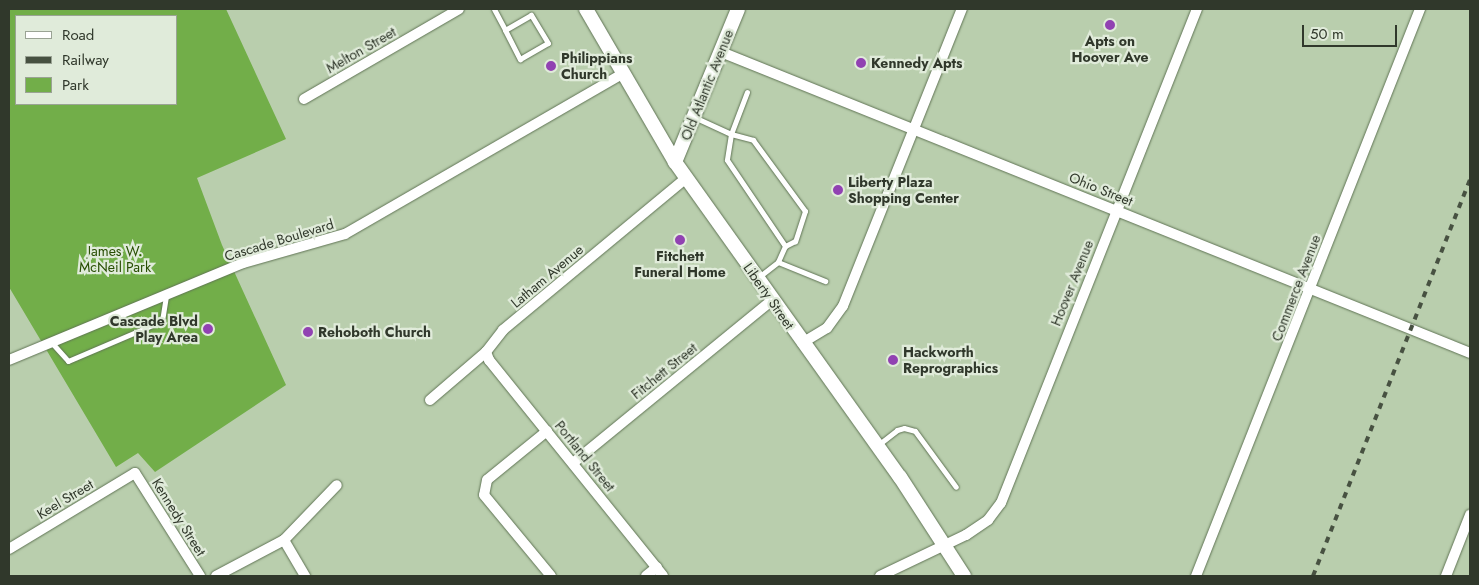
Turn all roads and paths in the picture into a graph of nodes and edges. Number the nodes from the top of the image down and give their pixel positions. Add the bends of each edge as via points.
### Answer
1 (458, 9) edge
2 (494, 9) edge
3 (586, 9) edge
4 (738, 9) edge
5 (962, 9) edge
6 (1197, 9) edge
7 (1420, 9) edge
8 (505, 30) junction
9 (721, 52) junction
10 (622, 74) junction
11 (747, 92) dead end
12 (304, 99) dead end
13 (694, 117) junction
14 (914, 130) junction
15 (731, 134) junction
16 (675, 162) junction
17 (686, 178) junction
18 (1116, 210) junction
19 (785, 246) junction
20 (778, 262) junction
21 (757, 279) junction
22 (825, 280) dead end
23 (1310, 288) junction
24 (166, 295) junction
25 (772, 300) junction
26 (52, 342) junction
27 (802, 342) junction
28 (486, 352) junction
29 (1470, 353) edge
30 (9, 360) edge
31 (430, 400) dead end
32 (546, 431) junction
33 (877, 445) junction
34 (573, 463) junction
35 (135, 473) joint
36 (337, 485) dead end
37 (956, 487) dead end
38 (1470, 515) edge
39 (1467, 532) edge
40 (284, 540) junction
41 (946, 547) junction
42 (9, 549) edge
43 (657, 567) junction
44 (200, 576) edge
45 (216, 576) edge
46 (305, 576) edge
47 (551, 576) edge
48 (646, 576) edge
49 (664, 576) edge
50 (880, 576) edge
51 (964, 576) edge
52 (1196, 576) edge
53 (1446, 576) edge

1 - 12 street, Melton Street
2 - 8 lane
3 - 10 main road, Liberty Street
4 - 9 main road, Old Atlantic Avenue
5 - 14 street
6 - 18 street, Hoover Avenue
7 - 23 street, Commerce Avenue
8 - 8 lane via 531,15 548,43 520,59
9 - 13 main road, Old Atlantic Avenue
9 - 14 street, Ohio Street
10 - 16 main road, Liberty Street
10 - 24 street, Cascade Boulevard via 345,234 243,263
11 - 15 lane
13 - 15 lane
13 - 16 main road, Old Atlantic Avenue
14 - 18 street, Ohio Street
14 - 27 street via 837,318 817,336
15 - 19 lane via 727,160
15 - 19 lane via 753,140 805,211 795,241
16 - 17 main road, Liberty Street
17 - 21 main road, Liberty Street
17 - 28 street, Latham Avenue via 503,330
18 - 23 street, Ohio Street
18 - 41 street, Hoover Avenue via 1001,503 988,520
19 - 20 lane
20 - 21 lane
20 - 22 lane
21 - 25 main road, Liberty Street
23 - 29 street, Ohio Street
23 - 52 street, Commerce Avenue
24 - 26 street, Cascade Boulevard
24 - 26 lane via 162,321 68,361
25 - 27 main road, Liberty Street
25 - 34 street, Fitchett Street
26 - 30 street, Cascade Boulevard
27 - 33 main road, Liberty Street
28 - 31 street, Latham Avenue
28 - 32 street, Portland Street
32 - 34 street, Portland Street
32 - 47 street via 487,480 484,495
33 - 37 lane via 897,430 915,431
33 - 41 main road, Liberty Street
34 - 43 street, Portland Street
35 - 42 street, Keel Street
35 - 44 street, Kennedy Street
36 - 40 street
38 - 39 street
39 - 53 street
40 - 45 street
40 - 46 street
41 - 50 street, Hoover Avenue via 914,557
41 - 51 main road, Liberty Street
43 - 48 street
43 - 49 street, Portland Street

